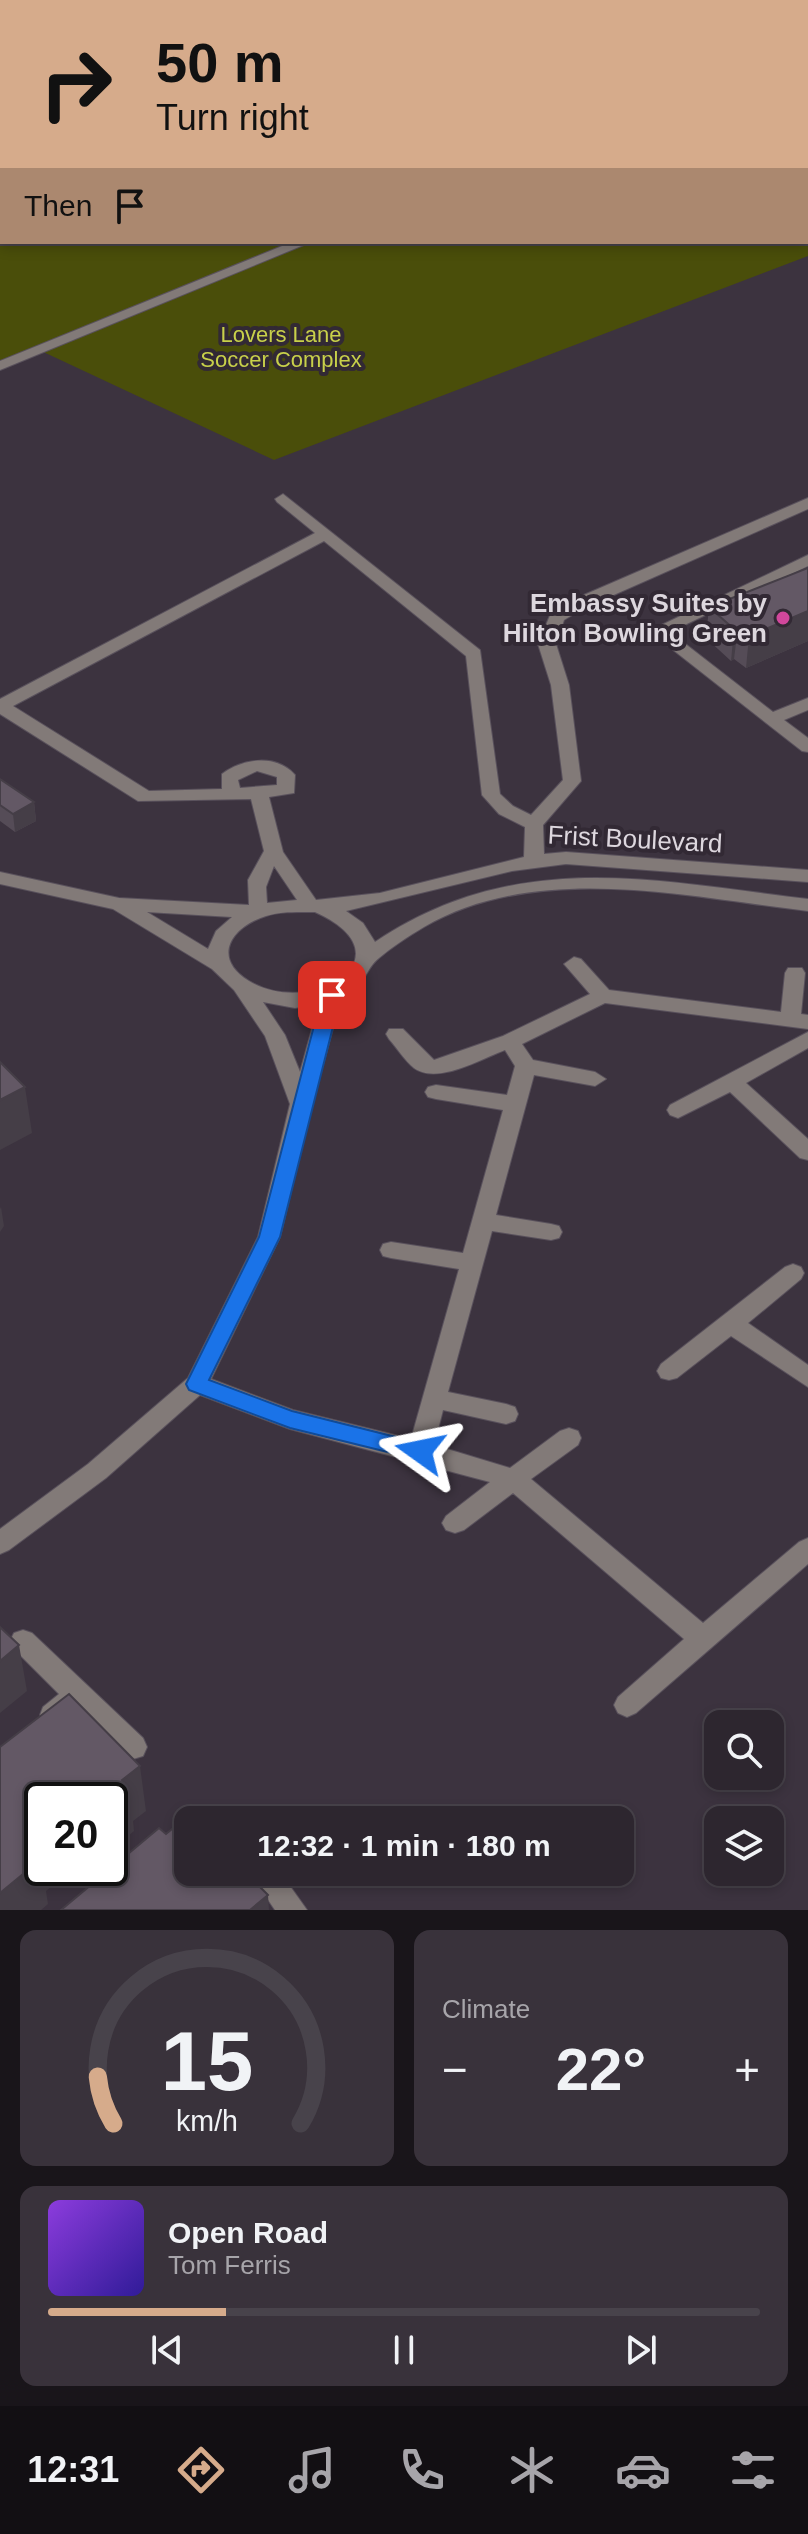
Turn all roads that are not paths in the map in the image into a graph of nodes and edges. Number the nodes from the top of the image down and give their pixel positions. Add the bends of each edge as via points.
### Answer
1 (261, 244) edge
2 (299, 244) edge
3 (278, 253) junction
4 (0, 366) edge
5 (283, 499) dead end
6 (808, 503) edge
7 (325, 534) junction
8 (808, 560) edge
9 (808, 703) edge
10 (0, 706) edge
11 (774, 718) junction
12 (808, 747) edge
13 (259, 793) junction
14 (232, 795) junction
15 (534, 824) junction
16 (274, 852) junction
17 (534, 860) junction
18 (808, 876) edge
19 (0, 878) edge
20 (119, 904) junction
21 (808, 905) edge
22 (315, 906) junction
23 (258, 911) junction
24 (368, 956) junction
25 (574, 964) dead end
26 (221, 965) junction
27 (795, 973) dead end
28 (244, 991) junction
29 (332, 995) junction
30 (603, 996) junction
31 (799, 1021) edge
32 (396, 1034) dead end
33 (808, 1039) edge
34 (510, 1041) junction
35 (526, 1066) junction
36 (595, 1079) dead end
37 (732, 1082) junction
38 (436, 1092) dead end
39 (301, 1104) junction
40 (515, 1104) junction
41 (678, 1110) dead end
42 (808, 1152) edge
43 (483, 1221) junction
44 (551, 1232) dead end
45 (391, 1250) dead end
46 (471, 1263) junction
47 (793, 1273) dead end
48 (731, 1323) junction
49 (669, 1371) dead end
50 (808, 1378) edge
51 (197, 1384) junction
52 (435, 1399) junction
53 (506, 1414) dead end
54 (569, 1438) dead end
55 (420, 1451) junction
56 (513, 1479) junction
57 (455, 1523) dead end
58 (0, 1543) edge
59 (808, 1549) edge
60 (703, 1639) junction
61 (23, 1641) dead end
62 (78, 1695) junction
63 (627, 1705) dead end
64 (33, 1731) edge
65 (133, 1747) dead end
66 (274, 1886) edge
67 (293, 1910) edge

1 - 3 street
2 - 3 street
3 - 4 street
5 - 7 street
6 - 15 street via 557,617 547,644 560,685 572,781
7 - 10 street
7 - 15 street via 474,654 491,795 506,810
8 - 11 street via 658,631
9 - 11 street
10 - 14 street via 145,797
11 - 12 street
13 - 14 street
13 - 14 street via 287,789 286,775 265,765 237,770 229,778
13 - 16 street
15 - 17 street
16 - 22 street
16 - 23 street via 257,880
17 - 18 street, Frist Boulevard
17 - 22 street, Frist Boulevard via 352,904
19 - 20 street
20 - 23 street, Frist Boulevard
20 - 26 street
21 - 24 street, Frist Boulevard via 619,884 536,883 499,890 432,915 393,935
22 - 23 street, Frist Boulevard
22 - 24 street via 337,912 361,931
23 - 26 street via 225,935
24 - 29 street, Frist Boulevard via 350,984
25 - 30 street
26 - 28 street
27 - 31 street
28 - 29 street via 286,1002
28 - 39 street via 275,1035
29 - 39 street
30 - 31 street
30 - 34 street
32 - 34 street via 433,1068
33 - 37 street
34 - 35 street
35 - 36 street
35 - 40 street
37 - 41 street
37 - 42 street
38 - 40 street
39 - 51 street via 269,1237
40 - 43 street
43 - 44 street
43 - 46 street
45 - 46 street
46 - 52 street
47 - 48 street
48 - 49 street
48 - 50 street
51 - 55 street via 290,1419
51 - 58 street via 97,1471
52 - 53 street
52 - 55 street
54 - 56 street
55 - 56 street
56 - 57 street
56 - 60 street
59 - 60 street
60 - 63 street
61 - 62 street
62 - 64 street
62 - 65 street
66 - 67 street

